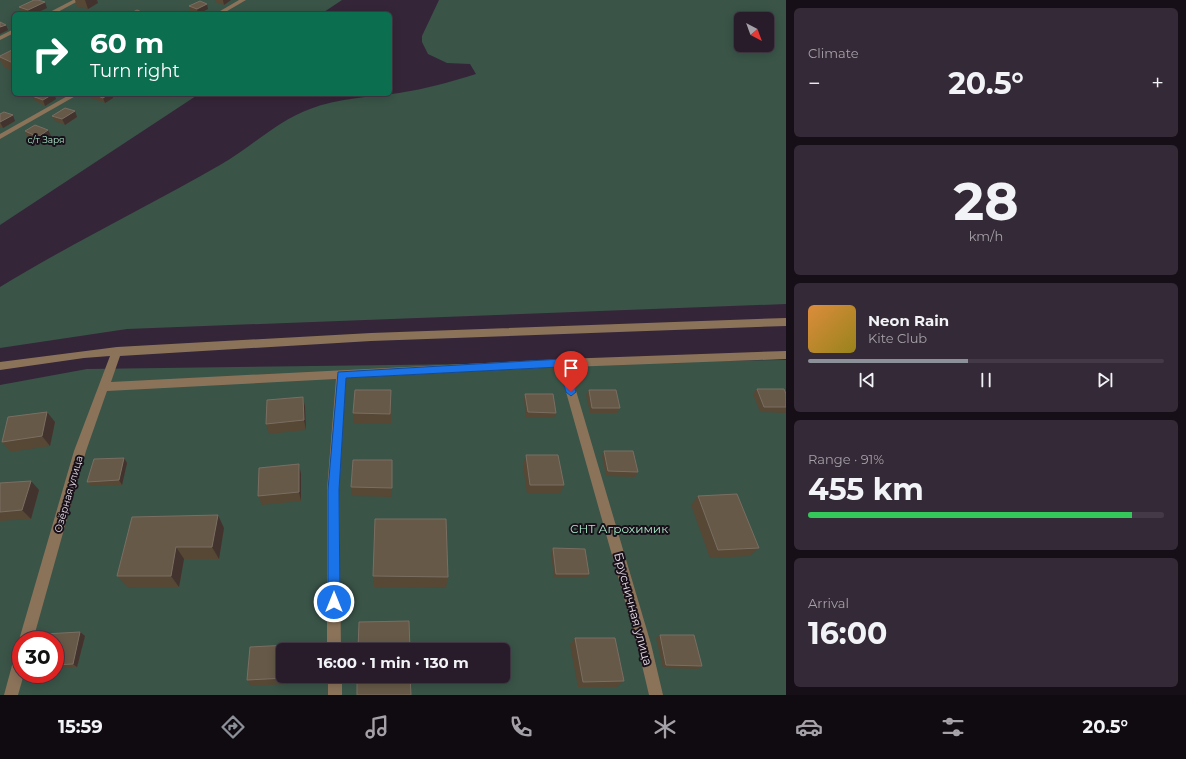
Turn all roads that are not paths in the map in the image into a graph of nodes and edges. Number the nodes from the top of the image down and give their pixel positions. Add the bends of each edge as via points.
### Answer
1 (77, 0) edge
2 (243, 0) edge
3 (53, 12) edge
4 (222, 12) edge
5 (12, 32) edge
6 (0, 38) edge
7 (72, 96) edge
8 (0, 137) edge
9 (786, 322) edge
10 (117, 352) junction
11 (786, 354) edge
12 (562, 363) junction
13 (0, 366) edge
14 (341, 375) junction
15 (104, 387) junction
16 (29, 631) edge
17 (334, 643) edge
18 (14, 683) edge
19 (335, 683) edge
20 (11, 695) edge
21 (335, 695) edge
22 (656, 695) edge

1 - 3 street
2 - 4 street
5 - 6 street
7 - 8 street
9 - 10 street via 371,337
10 - 13 street
10 - 15 street, Озёрная улица
11 - 12 street
12 - 14 street
12 - 22 street, Брусничная улица via 644,644
14 - 15 street
14 - 17 street via 333,490
15 - 16 street, Озёрная улица via 80,451
18 - 20 street
19 - 21 street

